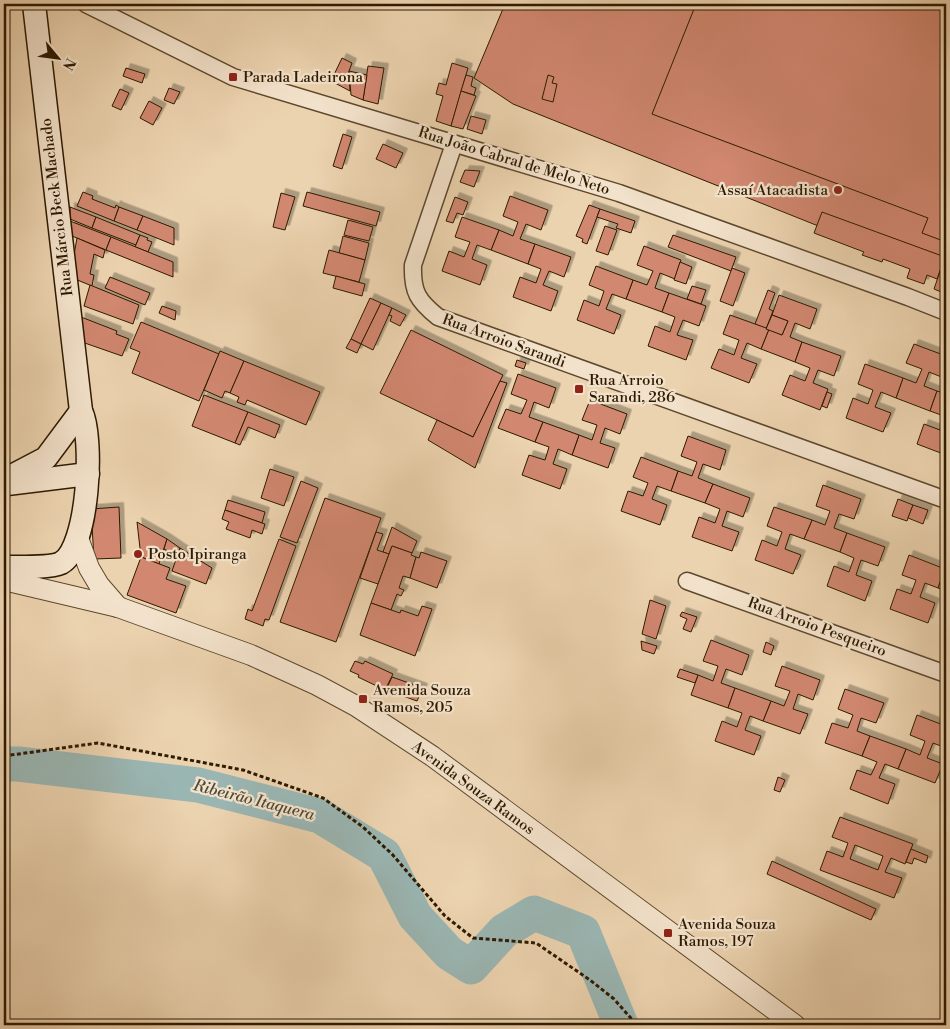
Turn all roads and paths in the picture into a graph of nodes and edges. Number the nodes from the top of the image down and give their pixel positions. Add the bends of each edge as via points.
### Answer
1 (34, 4) edge
2 (86, 4) edge
3 (454, 144) junction
4 (946, 312) edge
5 (81, 411) junction
6 (88, 474) junction
7 (4, 480) edge
8 (4, 484) edge
9 (946, 500) edge
10 (78, 538) junction
11 (4, 568) edge
12 (4, 580) edge
13 (687, 581) dead end
14 (118, 607) junction
15 (946, 674) edge
16 (4, 756) edge
17 (637, 1025) edge
18 (795, 1025) edge

1 - 5 main road, Rua Márcio Beck Machado
2 - 3 street, Rua João Cabral de Melo Neto via 233,77
3 - 4 street, Rua João Cabral de Melo Neto via 619,193
3 - 9 street, Rua Arroio Sarandi via 413,266 412,281 419,299 438,317
5 - 6 main road, Rua Márcio Beck Machado via 85,420
5 - 7 main road via 46,458
6 - 8 main road
6 - 10 main road, Avenida Souza Ramos
10 - 11 main road, Avenida Souza Ramos via 70,555 59,564
10 - 14 street, Avenida Souza Ramos via 94,577
12 - 14 street, Avenida Souza Ramos
13 - 15 street, Rua Arroio Pesqueiro
14 - 18 street, Avenida Souza Ramos via 251,655 356,706 432,756
16 - 17 path via 98,743 243,770 322,798 392,854 445,916 473,938 536,943 614,999

